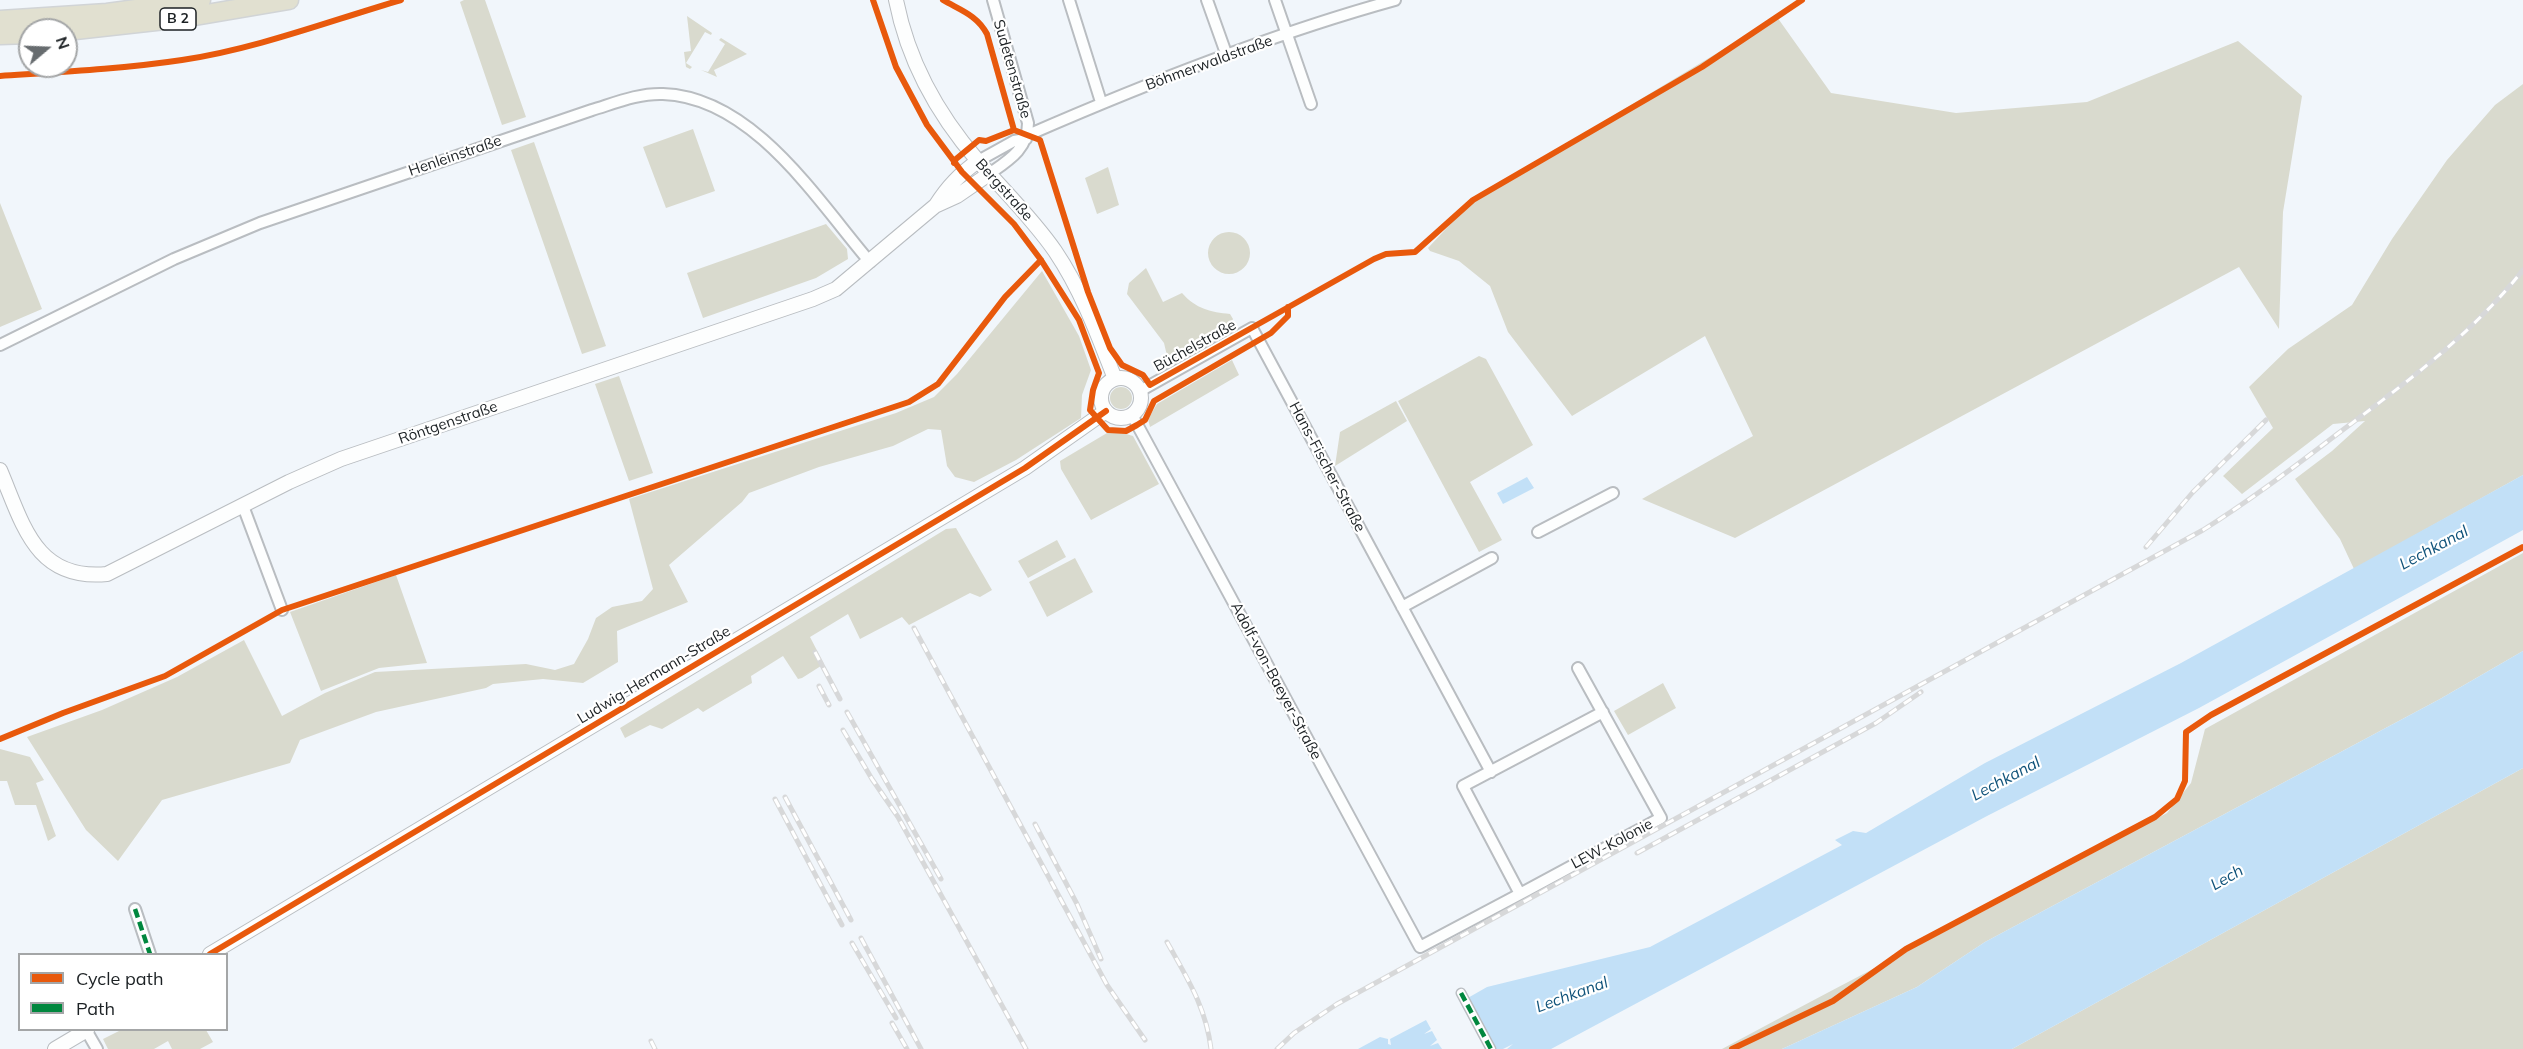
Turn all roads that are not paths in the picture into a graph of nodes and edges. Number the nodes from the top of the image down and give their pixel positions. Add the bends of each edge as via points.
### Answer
1 (201, 0) edge
2 (289, 0) edge
3 (896, 0) edge
4 (993, 0) edge
5 (1069, 0) edge
6 (1207, 0) edge
7 (1275, 0) edge
8 (1345, 0) edge
9 (1395, 0) edge
10 (1349, 12) junction
11 (0, 20) edge
12 (78, 30) edge
13 (18, 34) edge
14 (1287, 34) junction
15 (0, 35) edge
16 (1227, 56) junction
17 (1101, 102) junction
18 (1311, 104) dead end
19 (1027, 137) junction
20 (978, 161) junction
21 (989, 174) junction
22 (935, 206) junction
23 (870, 262) junction
24 (1252, 328) joint
25 (0, 345) edge
26 (1115, 380) junction
27 (1140, 391) junction
28 (1106, 411) junction
29 (1132, 415) junction
30 (0, 470) edge
31 (1613, 493) dead end
32 (243, 506) junction
33 (1538, 532) dead end
34 (1492, 558) dead end
35 (1402, 607) junction
36 (282, 610) dead end
37 (1578, 668) dead end
38 (1603, 712) junction
39 (1491, 772) junction
40 (1520, 894) junction
41 (135, 909) dead end
42 (1420, 947) joint
43 (150, 953) edge
44 (212, 953) edge
45 (1461, 993) dead end
46 (85, 1031) edge
47 (88, 1031) edge
48 (55, 1049) edge
49 (97, 1049) edge
50 (1491, 1049) edge

1 - 11 highway, B 2 via 107,13
2 - 12 highway, B 2 via 183,18
3 - 20 street, Bergstraße via 908,44 932,98
4 - 19 street, Sudetenstraße via 1028,123
5 - 17 street
6 - 16 street
7 - 14 street
8 - 10 street
9 - 10 street, Böhmerwaldstraße
10 - 14 street, Böhmerwaldstraße
13 - 15 highway
14 - 16 street, Böhmerwaldstraße
14 - 18 street
16 - 17 street, Böhmerwaldstraße
17 - 19 street, Böhmerwaldstraße
19 - 20 street, Sudetenstraße
19 - 21 street, Sudetenstraße via 1020,150
20 - 21 street, Bergstraße
20 - 22 street, Röntgenstraße via 962,172
21 - 22 street, Röntgenstraße
21 - 26 street, Bergstraße via 1035,226 1072,278
22 - 23 street, Röntgenstraße
23 - 25 street, Henleinstraße via 757,132 734,115 696,99 663,93 595,109 260,223 141,274
23 - 32 street, Röntgenstraße via 836,289 813,299 340,459
24 - 27 street, Büchelstraße
24 - 35 street, Hans-Fischer-Straße
26 - 27 street via 1129,380
26 - 28 street via 1102,392
27 - 29 street via 1139,407
28 - 29 street via 1117,418
28 - 44 street, Ludwig-Hermann-Straße via 1025,468
29 - 42 street, Adolf-von-Baeyer-Straße
30 - 32 street, Röntgenstraße via 36,547 56,566 79,574 107,574
31 - 33 street
32 - 36 street
34 - 35 street
35 - 39 street, Hans-Fischer-Straße
37 - 38 street, LEW-Kolonie
38 - 39 street
38 - 40 street, LEW-Kolonie via 1661,818
39 - 40 street via 1463,786
40 - 42 street, LEW-Kolonie
41 - 43 street
45 - 50 street
46 - 48 street
47 - 49 street

